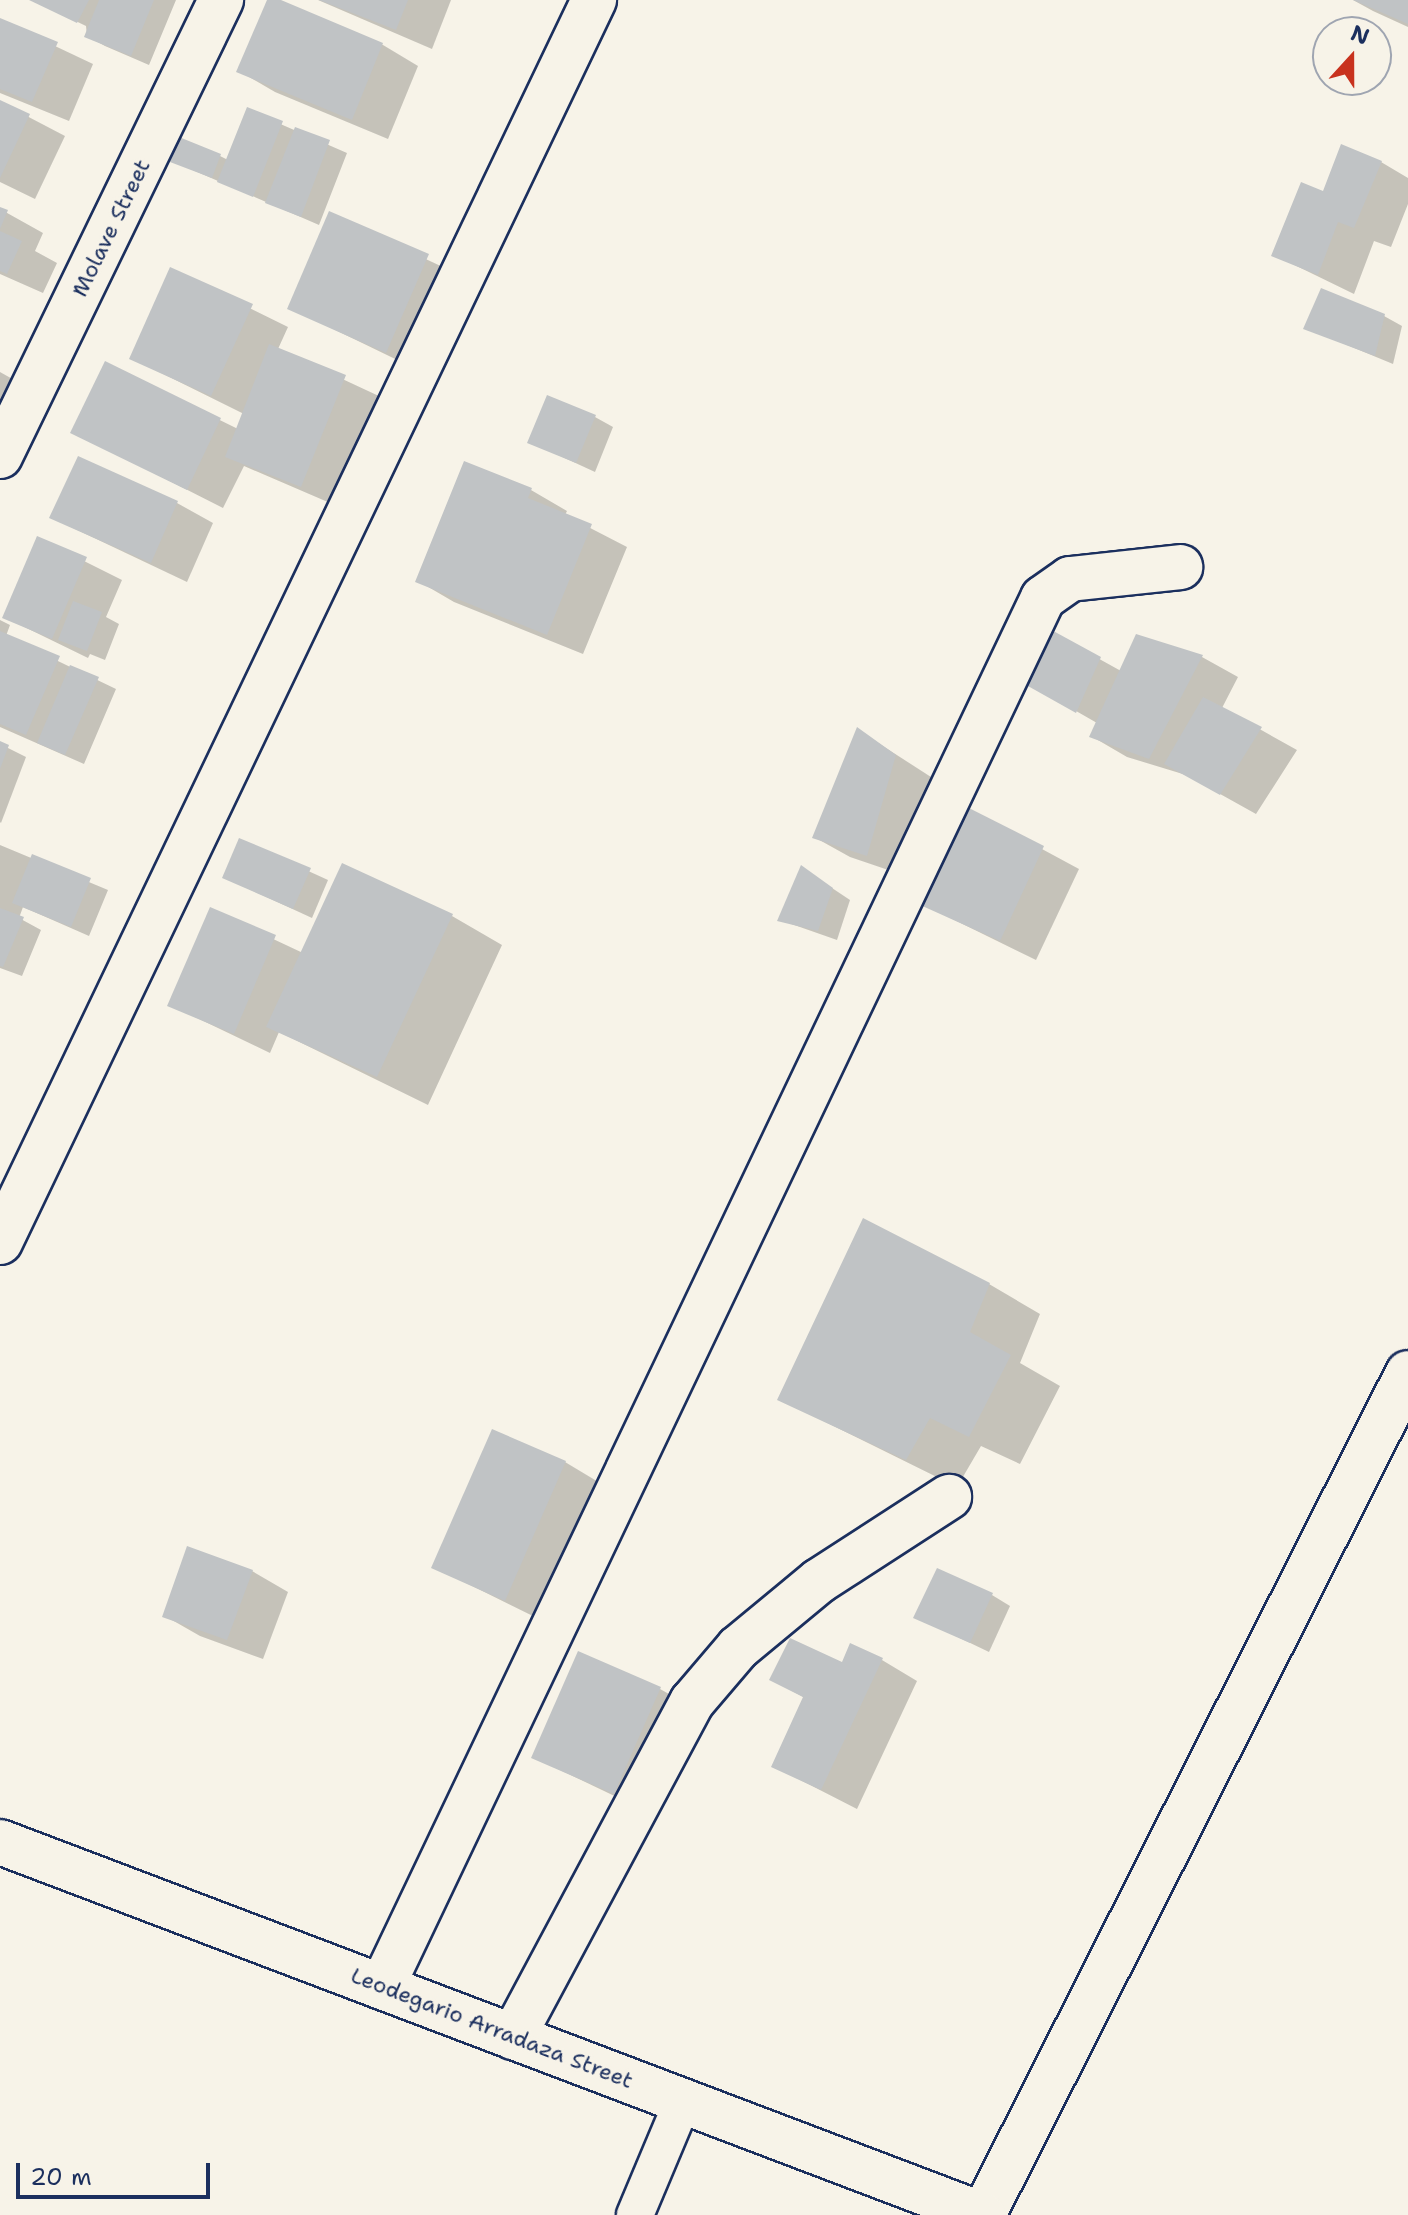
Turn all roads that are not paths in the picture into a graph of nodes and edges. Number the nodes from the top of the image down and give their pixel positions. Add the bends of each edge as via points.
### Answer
1 (221, 0) edge
2 (594, 0) edge
3 (0, 456) edge
4 (1180, 567) dead end
5 (0, 1242) edge
6 (1408, 1373) edge
7 (949, 1497) dead end
8 (0, 1842) edge
9 (382, 1987) junction
10 (513, 2037) junction
11 (683, 2101) junction
12 (635, 2215) edge
13 (983, 2215) edge

1 - 3 street, Molave Street
2 - 5 street
4 - 9 street via 1070,579 1043,598
6 - 13 street
7 - 10 street via 819,1581 738,1648 692,1702
8 - 9 street, Leodegario Arradaza Street
9 - 10 street, Leodegario Arradaza Street
10 - 11 street, Leodegario Arradaza Street
11 - 12 lane
11 - 13 street, Leodegario Arradaza Street

